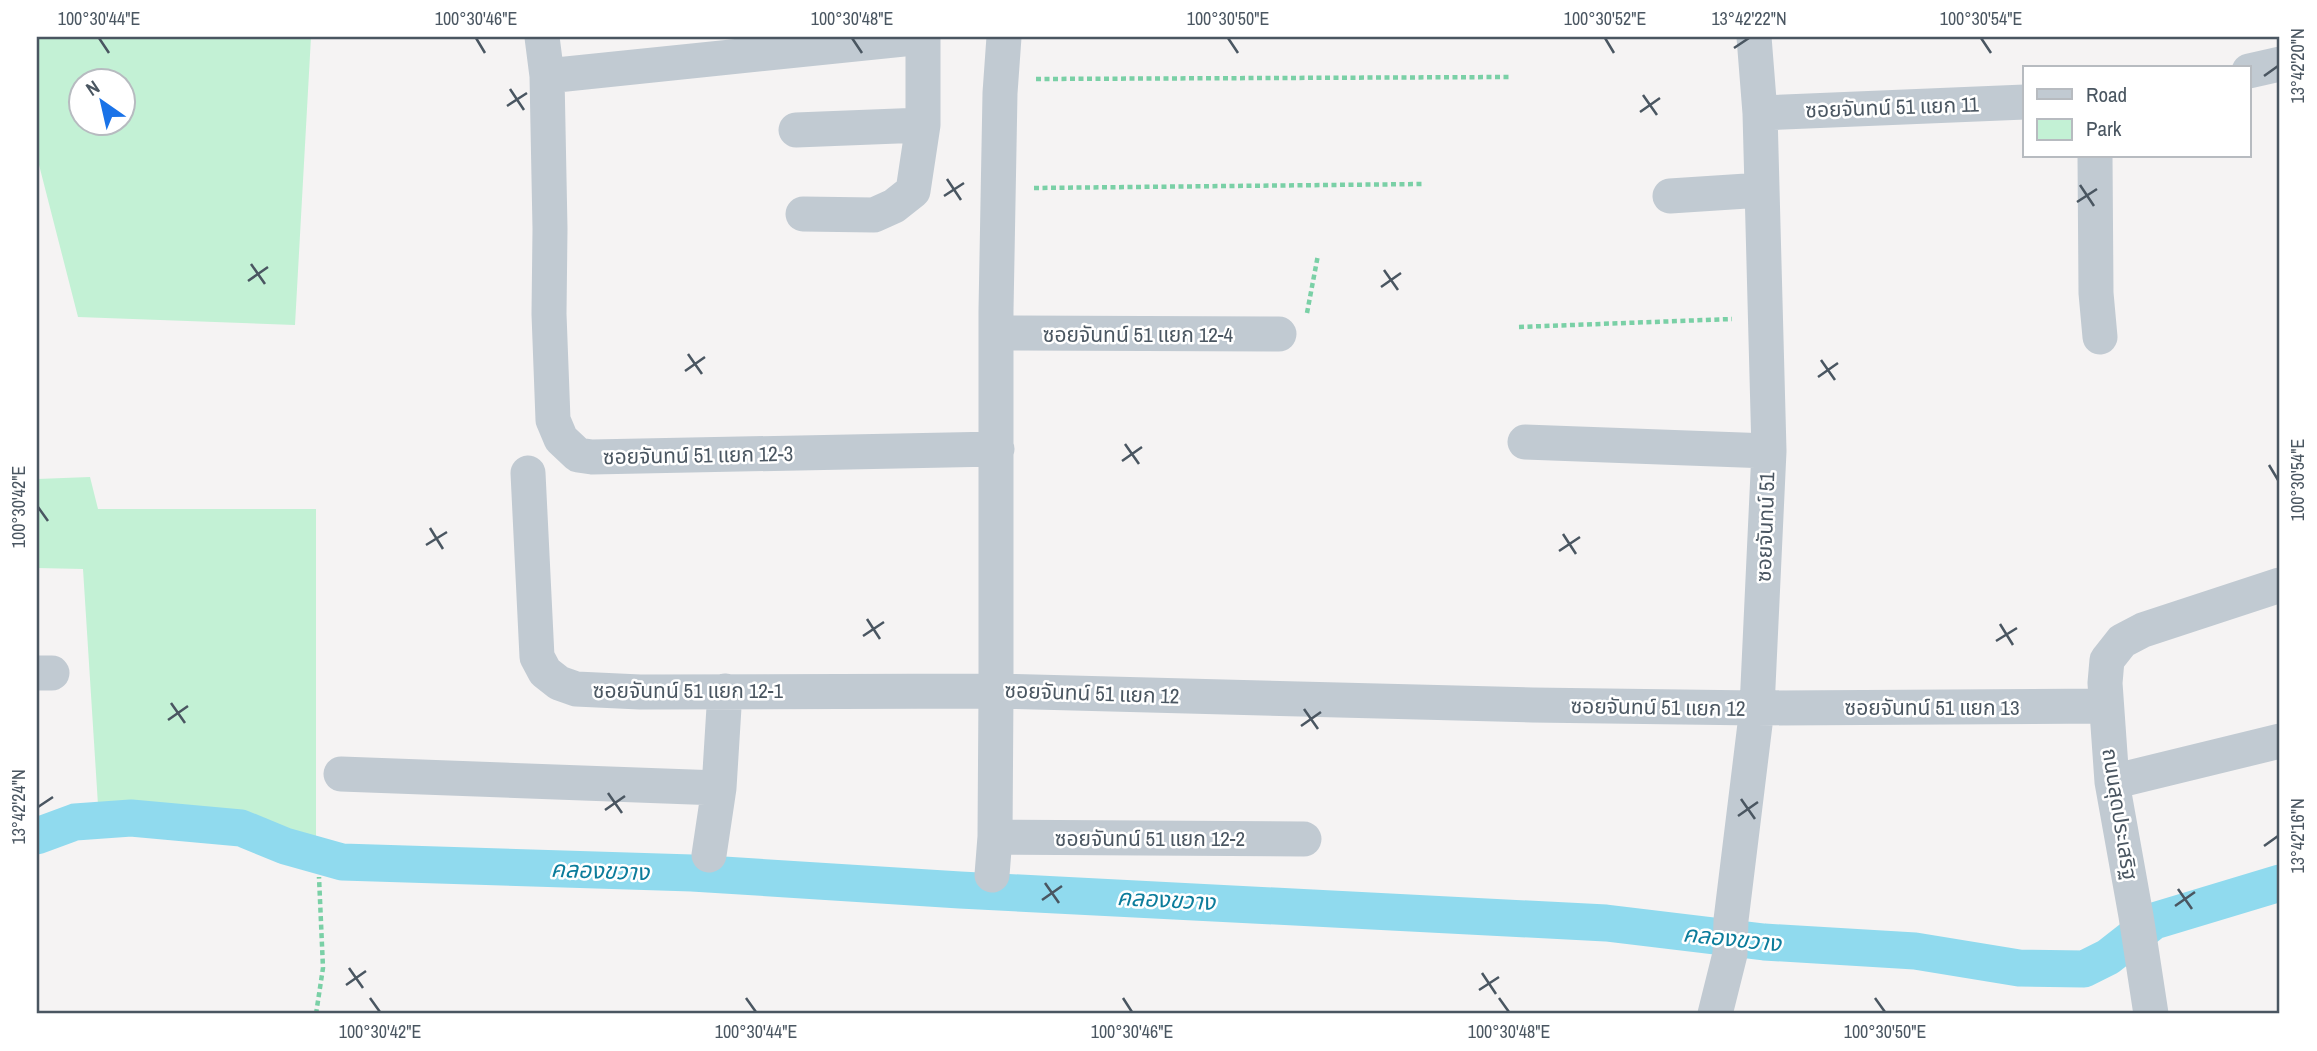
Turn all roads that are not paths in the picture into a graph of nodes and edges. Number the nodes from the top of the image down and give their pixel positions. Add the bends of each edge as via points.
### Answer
1 (542, 37) edge
2 (923, 37) edge
3 (1004, 37) edge
4 (1754, 37) edge
5 (2280, 64) edge
6 (2250, 71) edge
7 (547, 76) junction
8 (2023, 102) edge
9 (1760, 113) junction
10 (923, 125) junction
11 (796, 130) dead end
12 (2095, 158) edge
13 (1762, 190) junction
14 (1670, 196) dead end
15 (803, 214) dead end
16 (996, 333) junction
17 (1279, 334) dead end
18 (2100, 337) dead end
19 (1525, 442) dead end
20 (997, 449) junction
21 (1769, 451) junction
22 (528, 473) dead end
23 (2280, 585) edge
24 (725, 691) junction
25 (996, 691) junction
26 (2106, 706) junction
27 (1757, 708) junction
28 (2280, 741) edge
29 (341, 774) dead end
30 (2112, 782) junction
31 (719, 788) junction
32 (995, 837) junction
33 (1304, 839) dead end
34 (709, 855) dead end
35 (992, 875) dead end
36 (1715, 1014) edge
37 (2151, 1014) edge

1 - 7 street
2 - 7 street
2 - 10 street
3 - 16 street, ซอยจันทน์ 51 แยก 12
4 - 9 street, ซอยจันทน์ 51
5 - 6 street
7 - 20 street, ซอยจันทน์ 51 แยก 12-3 via 553,419 561,439 578,455
8 - 9 street, ซอยจันทน์ 51 แยก 11
9 - 13 street, ซอยจันทน์ 51
10 - 11 street
10 - 15 street via 913,191 894,206 874,215
12 - 18 street
13 - 14 street
13 - 21 street, ซอยจันทน์ 51
16 - 17 street, ซอยจันทน์ 51 แยก 12-4
16 - 20 street, ซอยจันทน์ 51 แยก 12
19 - 21 street
20 - 25 street, ซอยจันทน์ 51 แยก 12
21 - 27 street, ซอยจันทน์ 51
22 - 24 street, ซอยจันทน์ 51 แยก 12-1 via 537,657 545,672 576,689
23 - 26 street, ถนนสุดประเสริฐ via 2122,641 2108,660
24 - 25 street, ซอยจันทน์ 51 แยก 12-1
24 - 31 street
25 - 27 street, ซอยจันทน์ 51 แยก 12
25 - 32 street
26 - 27 street, ซอยจันทน์ 51 แยก 13
26 - 30 street, ถนนสุดประเสริฐ
27 - 36 street, ซอยจันทน์ 51 via 1730,937
28 - 30 street
29 - 31 street
30 - 37 street, ถนนสุดประเสริฐ
31 - 34 street
32 - 33 street, ซอยจันทน์ 51 แยก 12-2
32 - 35 street

